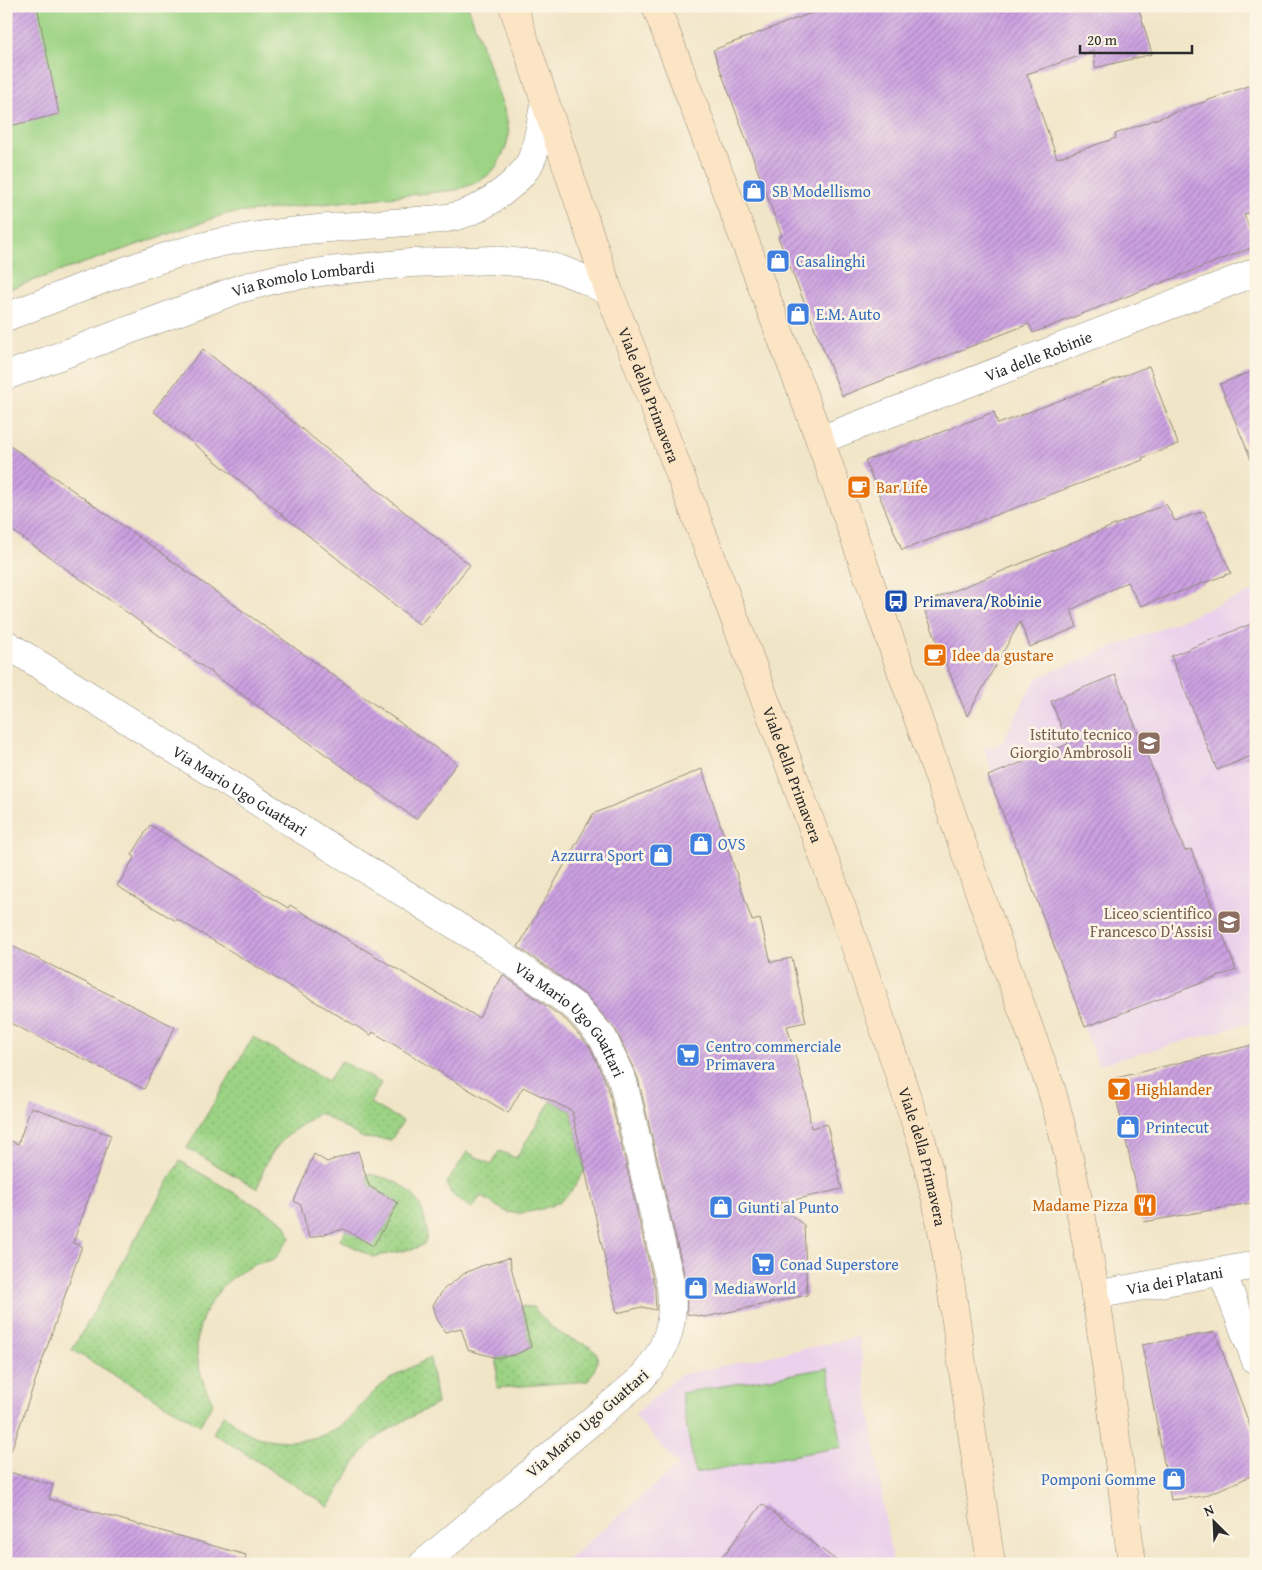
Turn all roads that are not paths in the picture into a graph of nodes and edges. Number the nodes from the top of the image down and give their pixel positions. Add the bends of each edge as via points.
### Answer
1 (513, 6) edge
2 (656, 6) edge
3 (545, 101) junction
4 (1256, 272) edge
5 (609, 292) junction
6 (6, 317) edge
7 (6, 376) edge
8 (820, 440) junction
9 (6, 644) edge
10 (1256, 1265) edge
11 (1222, 1272) junction
12 (1095, 1294) junction
13 (1256, 1361) edge
14 (423, 1564) edge
15 (991, 1564) edge
16 (1132, 1564) edge

1 - 3 main road, Viale della Primavera
2 - 8 main road
3 - 5 main road, Viale della Primavera
3 - 6 street via 532,160 494,198 461,215 254,236 216,244 146,264
4 - 8 street, Via delle Robinie
5 - 7 street, Via Romolo Lombardi via 571,273 519,262 464,260 328,271 280,278 239,289
5 - 15 main road, Viale della Primavera via 829,871 922,1142 946,1252
8 - 12 main road via 1050,1088 1072,1174
9 - 14 street, Via Mario Ugo Guattari via 486,944 569,1000 603,1038 618,1070 632,1113 671,1286 673,1312 664,1348 640,1380
10 - 11 street, Via dei Platani
11 - 12 street, Via dei Platani
11 - 13 street
12 - 16 main road

